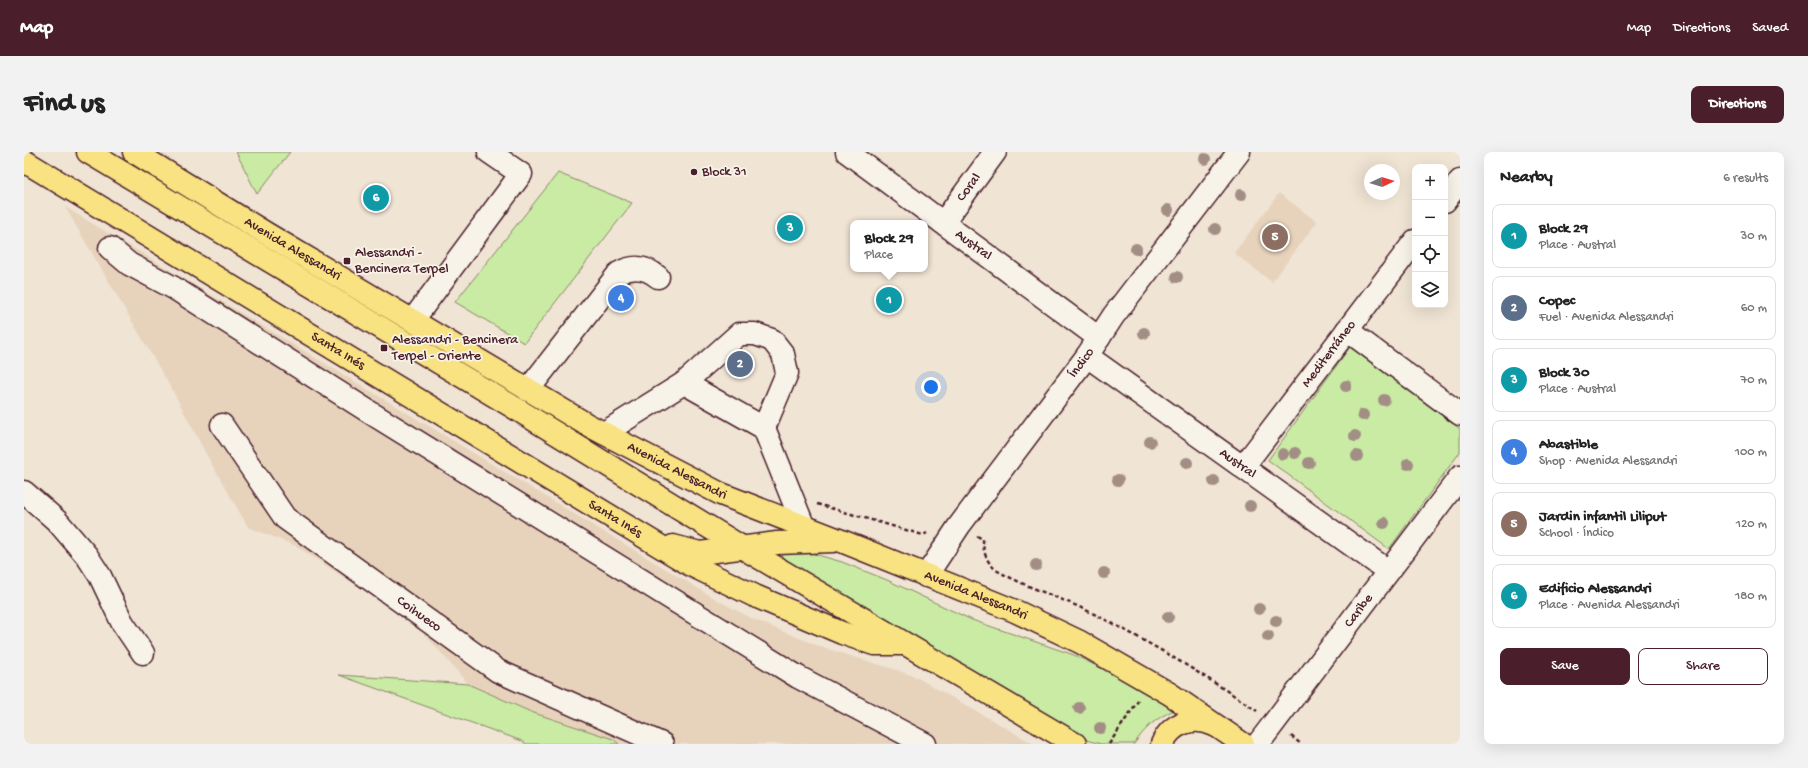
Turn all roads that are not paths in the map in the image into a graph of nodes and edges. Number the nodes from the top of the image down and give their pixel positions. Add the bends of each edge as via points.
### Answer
1 (88, 152) edge
2 (134, 152) edge
3 (489, 152) edge
4 (847, 152) edge
5 (995, 152) edge
6 (1240, 152) edge
7 (24, 161) edge
8 (1460, 181) edge
9 (1446, 200) edge
10 (943, 223) junction
11 (1412, 245) edge
12 (110, 248) dead end
13 (658, 277) dead end
14 (413, 320) junction
15 (1347, 330) junction
16 (1099, 338) junction
17 (1087, 356) junction
18 (684, 383) junction
19 (528, 390) junction
20 (1460, 414) edge
21 (222, 425) dead end
22 (764, 428) junction
23 (604, 433) junction
24 (1243, 467) junction
25 (1460, 477) edge
26 (24, 492) edge
27 (803, 525) junction
28 (652, 540) junction
29 (844, 542) junction
30 (743, 548) junction
31 (1388, 571) junction
32 (926, 576) junction
33 (903, 644) junction
34 (143, 653) dead end
35 (1222, 729) junction
36 (662, 744) edge
37 (925, 744) edge
38 (1075, 744) edge
39 (1162, 744) edge
40 (1243, 744) edge
41 (1258, 744) edge

1 - 30 main road, Avenida Alessandri
2 - 14 main road, Avenida Alessandri
3 - 14 street via 521,174
4 - 10 street, Austral
5 - 10 street, Coral
6 - 16 street, Índico
7 - 28 main road, Santa Inés
8 - 9 street
10 - 16 street, Austral
11 - 15 street, Mediterráneo
12 - 37 street via 129,264 174,288 798,677
13 - 19 street via 642,268 619,273
14 - 19 main road, Avenida Alessandri
15 - 20 street
15 - 24 street, Mediterráneo
16 - 17 street, Índico
17 - 24 street, Austral
17 - 32 street, Índico via 959,526
18 - 22 street
18 - 22 street via 740,334 755,334 772,340 783,354 787,373
18 - 23 street
19 - 23 main road, Avenida Alessandri
21 - 36 street, Coihueco via 285,518 498,671
22 - 27 street
23 - 27 main road, Avenida Alessandri via 721,494
24 - 31 street, Austral
25 - 31 street, Caribe
26 - 34 street via 57,521 87,556 100,576 122,622
27 - 29 main road, Avenida Alessandri
28 - 30 main road via 700,553
28 - 33 main road via 691,565 728,584 842,633 874,644
29 - 30 main road via 777,543
29 - 32 main road, Avenida Alessandri
30 - 33 main road, Avenida Alessandri
31 - 41 street, Caribe
32 - 35 main road, Avenida Alessandri via 1037,621 1080,642 1150,682
33 - 38 main road, Avenida Alessandri
35 - 39 main road via 1205,720 1186,722 1170,732
35 - 40 main road, Avenida Alessandri

